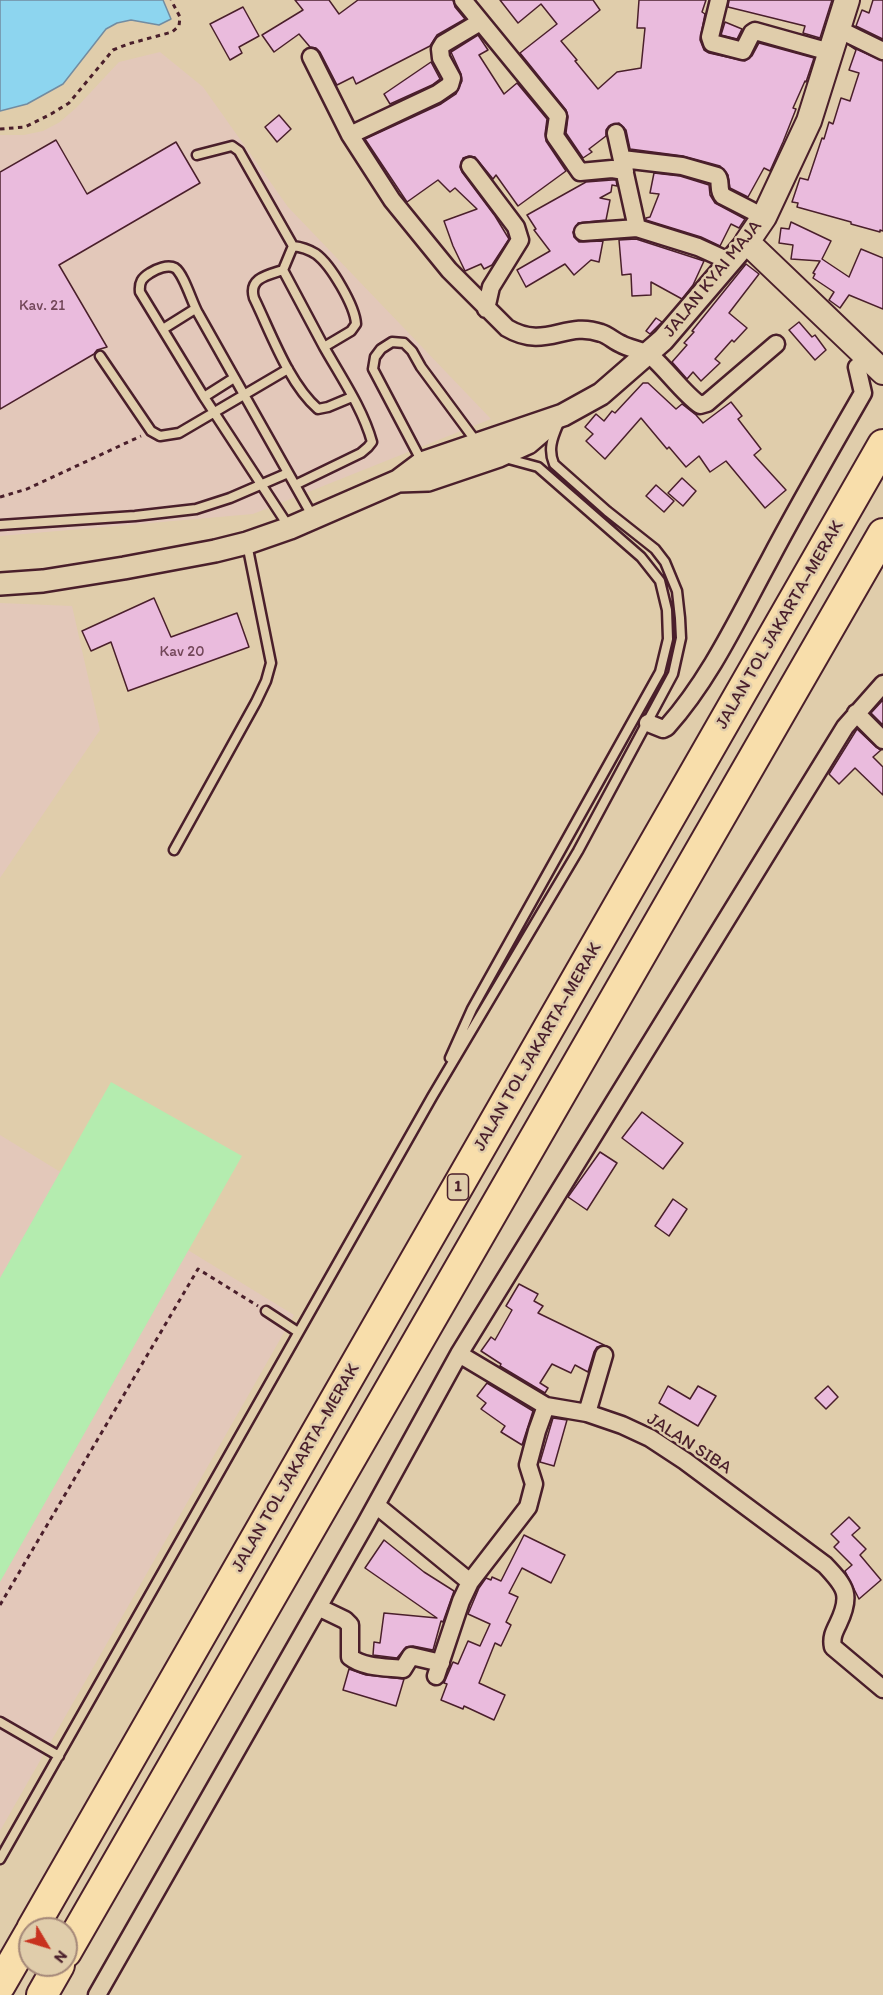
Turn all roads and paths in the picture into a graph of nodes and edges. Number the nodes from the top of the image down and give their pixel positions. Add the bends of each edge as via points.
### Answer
1 (171, 0) edge
2 (463, 0) edge
3 (719, 0) edge
4 (847, 0) edge
5 (480, 22) junction
6 (838, 29) junction
7 (883, 51) edge
8 (830, 52) junction
9 (311, 57) dead end
10 (0, 129) edge
11 (616, 133) dead end
12 (350, 135) junction
13 (197, 155) dead end
14 (623, 165) junction
15 (470, 166) dead end
16 (764, 217) junction
17 (637, 228) junction
18 (584, 232) dead end
19 (747, 242) junction
20 (293, 246) junction
21 (731, 262) junction
22 (283, 270) junction
23 (195, 309) junction
24 (486, 309) junction
25 (163, 329) junction
26 (776, 344) dead end
27 (324, 347) junction
28 (649, 354) junction
29 (100, 356) dead end
30 (857, 367) dead end
31 (288, 369) junction
32 (883, 372) edge
33 (234, 378) junction
34 (244, 395) junction
35 (204, 397) junction
36 (351, 397) junction
37 (214, 412) junction
38 (563, 415) junction
39 (151, 431) junction
40 (478, 444) junction
41 (883, 446) edge
42 (499, 456) junction
43 (422, 463) junction
44 (288, 473) junction
45 (398, 481) junction
46 (262, 484) junction
47 (295, 485) junction
48 (0, 497) edge
49 (313, 517) junction
50 (0, 525) edge
51 (290, 528) junction
52 (883, 534) edge
53 (247, 543) junction
54 (0, 584) edge
55 (883, 684) edge
56 (856, 713) junction
57 (648, 723) junction
58 (883, 740) edge
59 (174, 850) dead end
60 (432, 1097) junction
61 (266, 1311) joint
62 (298, 1332) junction
63 (459, 1354) junction
64 (604, 1355) dead end
65 (546, 1406) junction
66 (587, 1413) junction
67 (376, 1505) junction
68 (470, 1582) junction
69 (0, 1605) edge
70 (318, 1607) junction
71 (883, 1689) edge
72 (0, 1722) edge
73 (58, 1756) junction
74 (0, 1859) edge
75 (39, 1917) edge
76 (78, 1932) edge
77 (18, 1954) edge
78 (52, 1977) edge
79 (0, 1985) edge
80 (42, 1995) edge
81 (98, 1995) edge

1 - 10 path via 180,17 179,26 172,32 113,50 69,103 25,127
2 - 5 street
3 - 8 street via 712,43 743,51 755,31
4 - 6 main road, JALAN KYAI MAJA
5 - 12 street via 440,49 452,78 450,85
5 - 14 street via 558,116 555,136 579,172
6 - 7 street
6 - 8 main road, JALAN KYAI MAJA
8 - 16 main road, JALAN KYAI MAJA via 809,121
9 - 12 street
11 - 14 street
12 - 24 street via 392,200
13 - 20 lane via 232,146 239,151
14 - 16 street via 682,166 717,176 721,194
14 - 17 street
15 - 24 street via 516,227 520,240 491,287
16 - 19 main road, JALAN KYAI MAJA
17 - 18 street
17 - 21 street
19 - 21 street, JALAN KYAI MAJA
19 - 32 main road
20 - 22 lane
20 - 27 lane via 304,247 318,256 356,315 351,331
21 - 28 street, JALAN KYAI MAJA
22 - 27 lane
22 - 31 lane via 255,282 252,292
23 - 25 lane
23 - 25 lane via 174,267 153,271 142,278 140,292
23 - 33 lane
24 - 28 street via 507,328 531,338 587,330
25 - 35 lane
26 - 28 street via 700,405
27 - 36 lane
28 - 38 street, JALAN KYAI MAJA via 601,394
29 - 39 lane
30 - 57 street via 863,393 727,639 687,704 667,727
31 - 34 lane
31 - 36 lane via 318,409
33 - 34 lane
33 - 35 lane
34 - 37 lane
34 - 44 lane
35 - 37 lane
36 - 47 lane via 372,442 362,453
37 - 39 lane via 178,433 160,436
37 - 46 lane
38 - 40 street
38 - 42 street via 528,442
38 - 57 lane via 551,446 554,464 655,549 677,591 681,638 673,674
39 - 48 path via 27,489
40 - 43 street
40 - 43 lane via 412,351 404,343 393,342 375,357 373,369
41 - 75 highway, JALAN TOL JAKARTA–MERAK / 1
42 - 45 street via 428,480
42 - 60 lane via 538,467 641,557 660,581 668,639 660,672 472,1009
43 - 45 street
44 - 46 lane
44 - 47 lane
45 - 49 street
46 - 50 lane via 196,509
46 - 51 lane
47 - 49 lane
49 - 51 street
51 - 53 street
52 - 76 highway, 1
53 - 54 street via 124,568
53 - 59 lane via 271,663 256,702
55 - 56 street
56 - 58 street
56 - 63 street
57 - 60 lane via 560,882
60 - 62 lane
61 - 62 lane
61 - 69 path via 198,1269
62 - 73 lane
63 - 65 street
63 - 67 street
64 - 66 street
65 - 66 street, JALAN SIBA
65 - 68 street via 528,1465 534,1484 528,1507
66 - 71 street, JALAN SIBA via 650,1438 825,1565 839,1579 847,1602 834,1632 833,1647
67 - 68 street
67 - 70 street
68 - 70 street via 439,1670 411,1656 403,1669 356,1662 350,1657 350,1625
70 - 81 street
72 - 73 lane
73 - 74 lane
77 - 79 highway
78 - 80 highway

